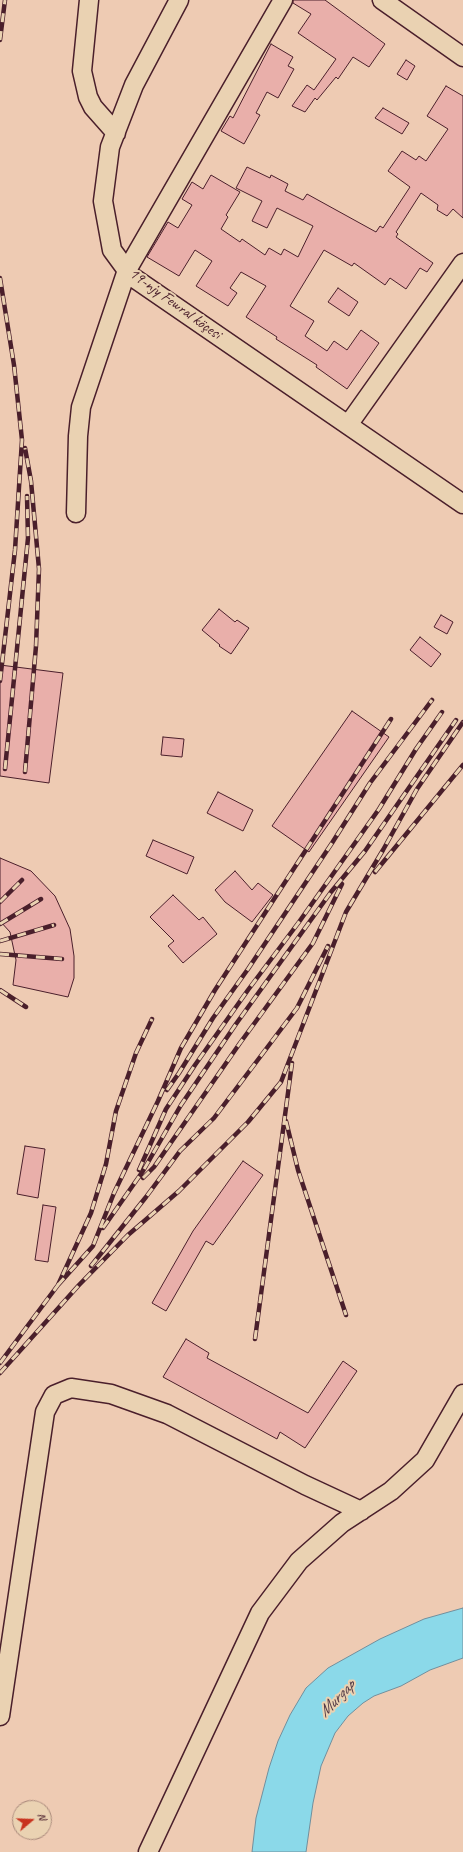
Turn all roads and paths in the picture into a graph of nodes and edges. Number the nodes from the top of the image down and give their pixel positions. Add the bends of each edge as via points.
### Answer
1 (89, 0) edge
2 (179, 0) edge
3 (283, 0) edge
4 (382, 0) edge
5 (463, 57) edge
6 (116, 133) junction
7 (463, 263) edge
8 (127, 270) junction
9 (348, 425) junction
10 (463, 504) edge
11 (76, 513) dead end
12 (463, 1394) edge
13 (361, 1511) junction
14 (0, 1716) edge
15 (148, 1852) edge

1 - 6 street via 82,71 93,107
2 - 6 street, 19-njy Fewral köçesi via 134,85
3 - 8 street
4 - 5 street
6 - 8 street, 19-njy Fewral köçesi via 110,147 103,201 112,250
7 - 9 street
8 - 9 street, 19-njy Fewral köçesi via 132,276
8 - 11 street via 81,407
9 - 10 street, 19-njy Fewral köçesi
12 - 13 street via 425,1460 391,1491
13 - 14 street via 167,1414 111,1394 71,1388 54,1395 45,1412
13 - 15 street via 342,1523 299,1561 260,1613

